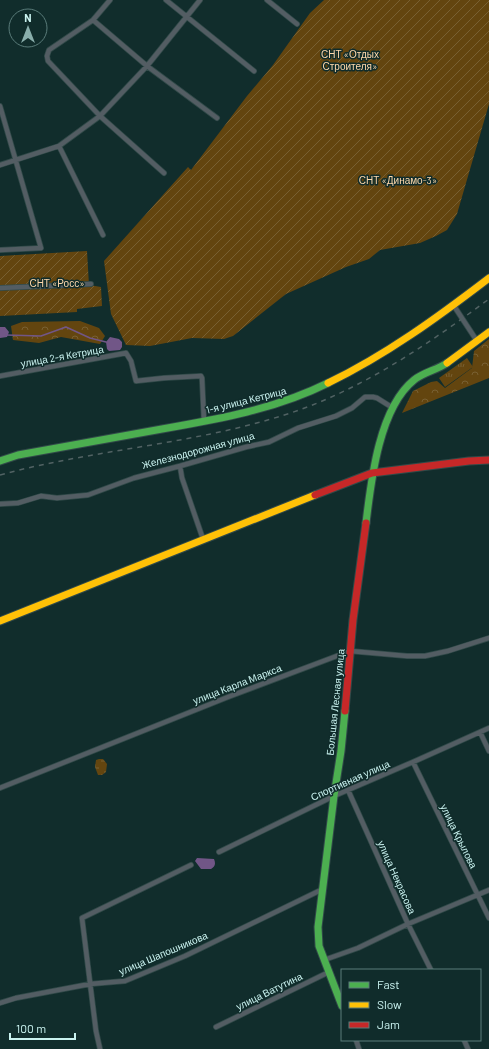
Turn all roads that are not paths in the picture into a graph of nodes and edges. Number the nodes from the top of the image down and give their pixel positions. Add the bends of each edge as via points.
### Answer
1 (110, 0) edge
2 (166, 0) edge
3 (200, 0) edge
4 (266, 0) edge
5 (186, 18) junction
6 (94, 20) junction
7 (297, 24) dead end
8 (147, 66) junction
9 (254, 71) dead end
10 (0, 106) edge
11 (100, 116) junction
12 (217, 118) dead end
13 (59, 146) junction
14 (15, 159) junction
15 (0, 165) edge
16 (164, 173) dead end
17 (103, 235) dead end
18 (0, 250) edge
19 (489, 278) edge
20 (92, 284) dead end
21 (0, 288) edge
22 (454, 306) junction
23 (489, 332) edge
24 (477, 341) junction
25 (0, 376) edge
26 (395, 404) junction
27 (204, 421) junction
28 (489, 460) edge
29 (0, 461) edge
30 (180, 466) junction
31 (372, 473) junction
32 (0, 504) edge
33 (203, 539) junction
34 (0, 621) edge
35 (489, 638) edge
36 (350, 651) junction
37 (489, 728) edge
38 (480, 732) junction
39 (489, 751) edge
40 (413, 762) junction
41 (0, 788) edge
42 (348, 790) junction
43 (334, 796) junction
44 (219, 852) dead end
45 (190, 865) dead end
46 (324, 889) junction
47 (489, 890) edge
48 (478, 895) junction
49 (489, 918) edge
50 (408, 924) junction
51 (324, 960) junction
52 (430, 969) edge
53 (329, 972) junction
54 (90, 984) junction
55 (0, 1003) edge
56 (341, 1003) edge
57 (216, 1027) dead end
58 (100, 1049) edge

1 - 6 street
2 - 5 street
3 - 5 street
4 - 7 street
5 - 8 street
5 - 9 street
6 - 8 street
6 - 11 street via 49,50 47,56 54,68
8 - 11 street
8 - 12 street
10 - 14 street
11 - 13 street
11 - 16 street
13 - 14 street
13 - 17 street
14 - 15 street
14 - 18 street via 41,248
19 - 22 street, 1-я улица Кетрица
20 - 21 street
22 - 24 street
22 - 27 street, 1-я улица Кетрица via 382,355 333,381 262,409
23 - 24 street
24 - 26 street via 445,365 415,379 405,388
25 - 27 street, улица 2-я Кетрица via 126,353 136,381 201,376
26 - 30 street, Железнодорожная улица via 365,397 352,408 336,416 298,428 269,442
26 - 31 street, Большая Лесная улица via 381,436
27 - 29 street, 1-я улица Кетрица via 18,455
28 - 31 street
30 - 32 street, Железнодорожная улица via 134,478 88,495 57,498 41,496 18,503
30 - 33 street
31 - 33 street
31 - 36 street, Большая Лесная улица
33 - 34 street
35 - 36 street, улица Карла Маркса via 425,656
36 - 41 street, улица Карла Маркса
36 - 43 street, Большая Лесная улица via 341,751
37 - 38 street, Спортивная улица
38 - 39 street
38 - 40 street, Спортивная улица
40 - 42 street, Спортивная улица
40 - 48 street, улица Крылова
42 - 43 street, Спортивная улица
42 - 50 street, улица Некрасова
43 - 44 street, Спортивная улица
43 - 46 street, Большая Лесная улица
45 - 54 street via 82,918
46 - 51 street, Большая Лесная улица via 318,927
46 - 54 street, улица Шапошникова via 185,956 125,981
47 - 48 street
48 - 49 street, улица Крылова
48 - 50 street
50 - 51 street via 358,948
50 - 52 street, улица Некрасова
51 - 53 street, Большая Лесная улица
53 - 56 street, Большая Лесная улица
53 - 57 street, улица Ватутина
54 - 55 street, улица Шапошникова
54 - 58 street

